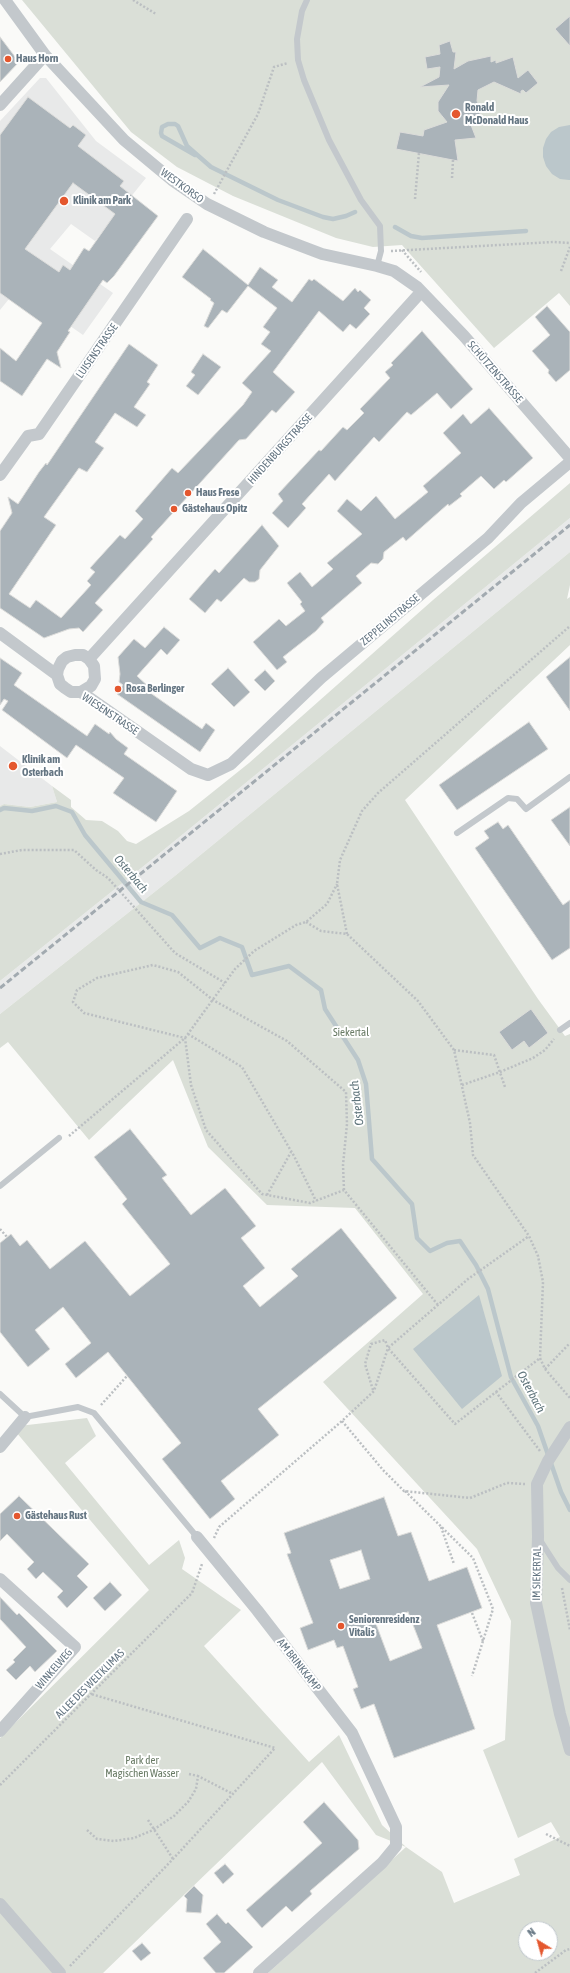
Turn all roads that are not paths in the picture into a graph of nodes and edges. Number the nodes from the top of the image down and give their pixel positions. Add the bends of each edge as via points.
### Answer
1 (5, 0) edge
2 (308, 0) edge
3 (45, 55) junction
4 (0, 105) edge
5 (187, 219) dead end
6 (377, 266) junction
7 (419, 290) junction
8 (570, 458) edge
9 (570, 462) edge
10 (0, 474) edge
11 (0, 633) edge
12 (89, 659) junction
13 (57, 675) junction
14 (81, 692) junction
15 (208, 774) joint
16 (570, 777) edge
17 (457, 832) dead end
18 (570, 1023) edge
19 (560, 1030) road end
20 (62, 1139) road end
21 (0, 1186) edge
22 (0, 1394) edge
23 (25, 1417) junction
24 (570, 1426) edge
25 (0, 1447) edge
26 (197, 1537) joint
27 (538, 1537) junction
28 (0, 1579) edge
29 (570, 1580) edge
30 (0, 1731) edge
31 (570, 1750) edge
32 (0, 1904) edge
33 (64, 1970) edge
34 (259, 1973) edge

1 - 3 street, WESTKORSO
2 - 6 lane via 302,11 297,39 298,60 329,140 361,200 380,226 381,251
3 - 4 street
3 - 6 street, WESTKORSO via 124,140 172,180 207,204 264,232 322,254
5 - 10 street, LUISENSTRASSE via 39,434 28,436
6 - 7 street, WESTKORSO via 394,271
7 - 8 street, SCHÜTZENSTRASSE via 464,336
7 - 12 street, HINDENBURGSTRASSE
9 - 15 street, ZEPPELINSTRASSE via 521,503 488,538 322,678 231,764
11 - 13 street, WIESENSTRASSE
12 - 13 street via 75,654 68,657 62,661
12 - 14 street via 94,666 95,679 91,686
13 - 14 street, WIESENSTRASSE via 60,684 65,688 71,692
14 - 15 street, WIESENSTRASSE via 191,770
16 - 17 lane via 526,809 517,799 508,798
18 - 19 lane
20 - 21 lane
22 - 23 lane
23 - 25 street
23 - 26 lane, AM BRINKKAMP via 78,1407 94,1413
24 - 27 street, IM SIEKERTAL via 537,1484
26 - 34 street, AM BRINKKAMP via 352,1733 396,1827 396,1846 382,1863
27 - 29 lane via 558,1568
27 - 31 street, IM SIEKERTAL via 536,1603
28 - 30 street, WINKELWEG via 75,1647
32 - 33 street

